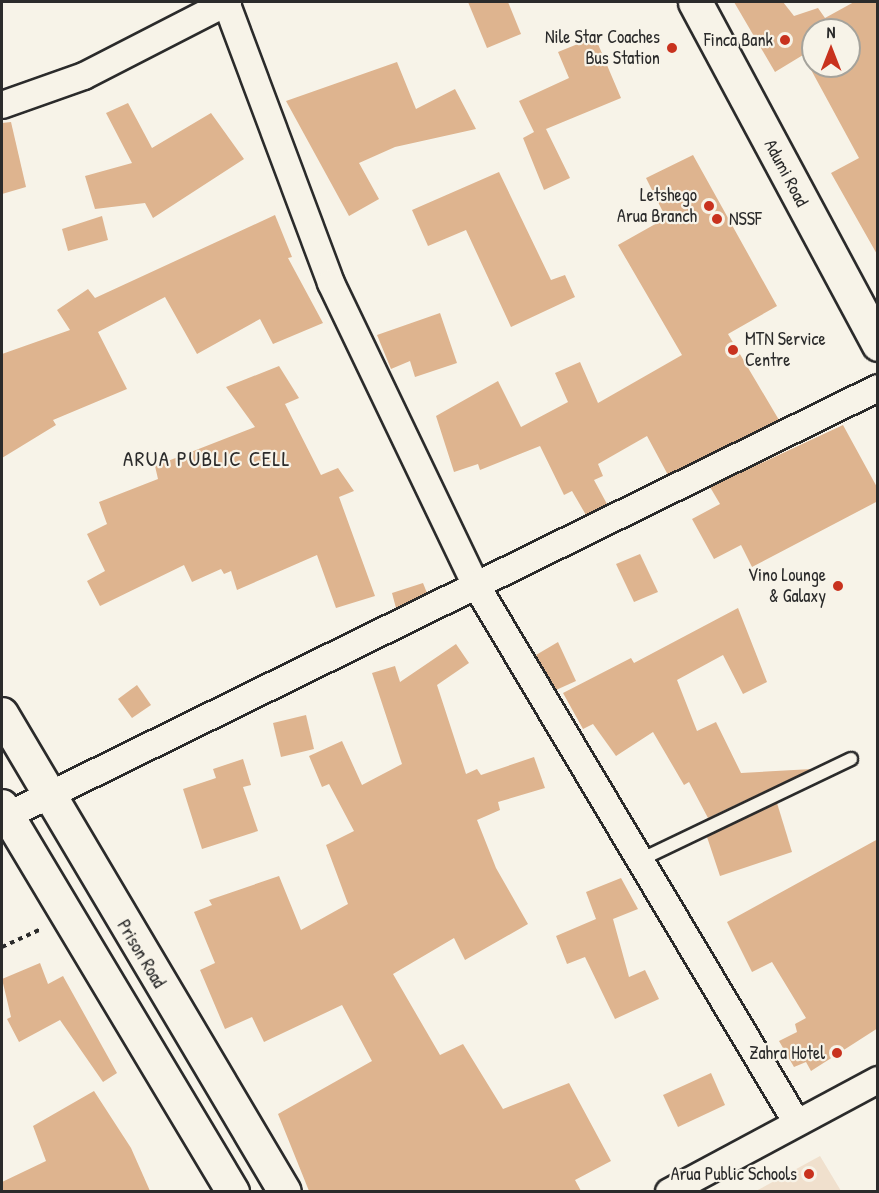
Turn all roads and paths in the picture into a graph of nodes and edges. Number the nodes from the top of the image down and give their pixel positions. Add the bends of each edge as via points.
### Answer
1 (227, 2) edge
2 (695, 2) edge
3 (2, 105) edge
4 (878, 344) edge
5 (878, 388) edge
6 (476, 585) junction
7 (2, 714) edge
8 (851, 759) dead end
9 (46, 796) junction
10 (4, 811) edge
11 (639, 860) junction
12 (39, 930) dead end
13 (2, 947) edge
14 (878, 1080) edge
15 (797, 1123) junction
16 (233, 1191) edge
17 (285, 1191) edge
18 (669, 1191) edge

1 - 3 street via 84,75
1 - 6 street via 332,283
2 - 4 main road, Adumi Road
5 - 6 street
6 - 9 street
6 - 11 street
7 - 9 street, Prison Road
8 - 11 lane
9 - 10 street
9 - 17 street, Prison Road
10 - 16 street
11 - 15 street
12 - 13 path
14 - 15 street
15 - 18 street

